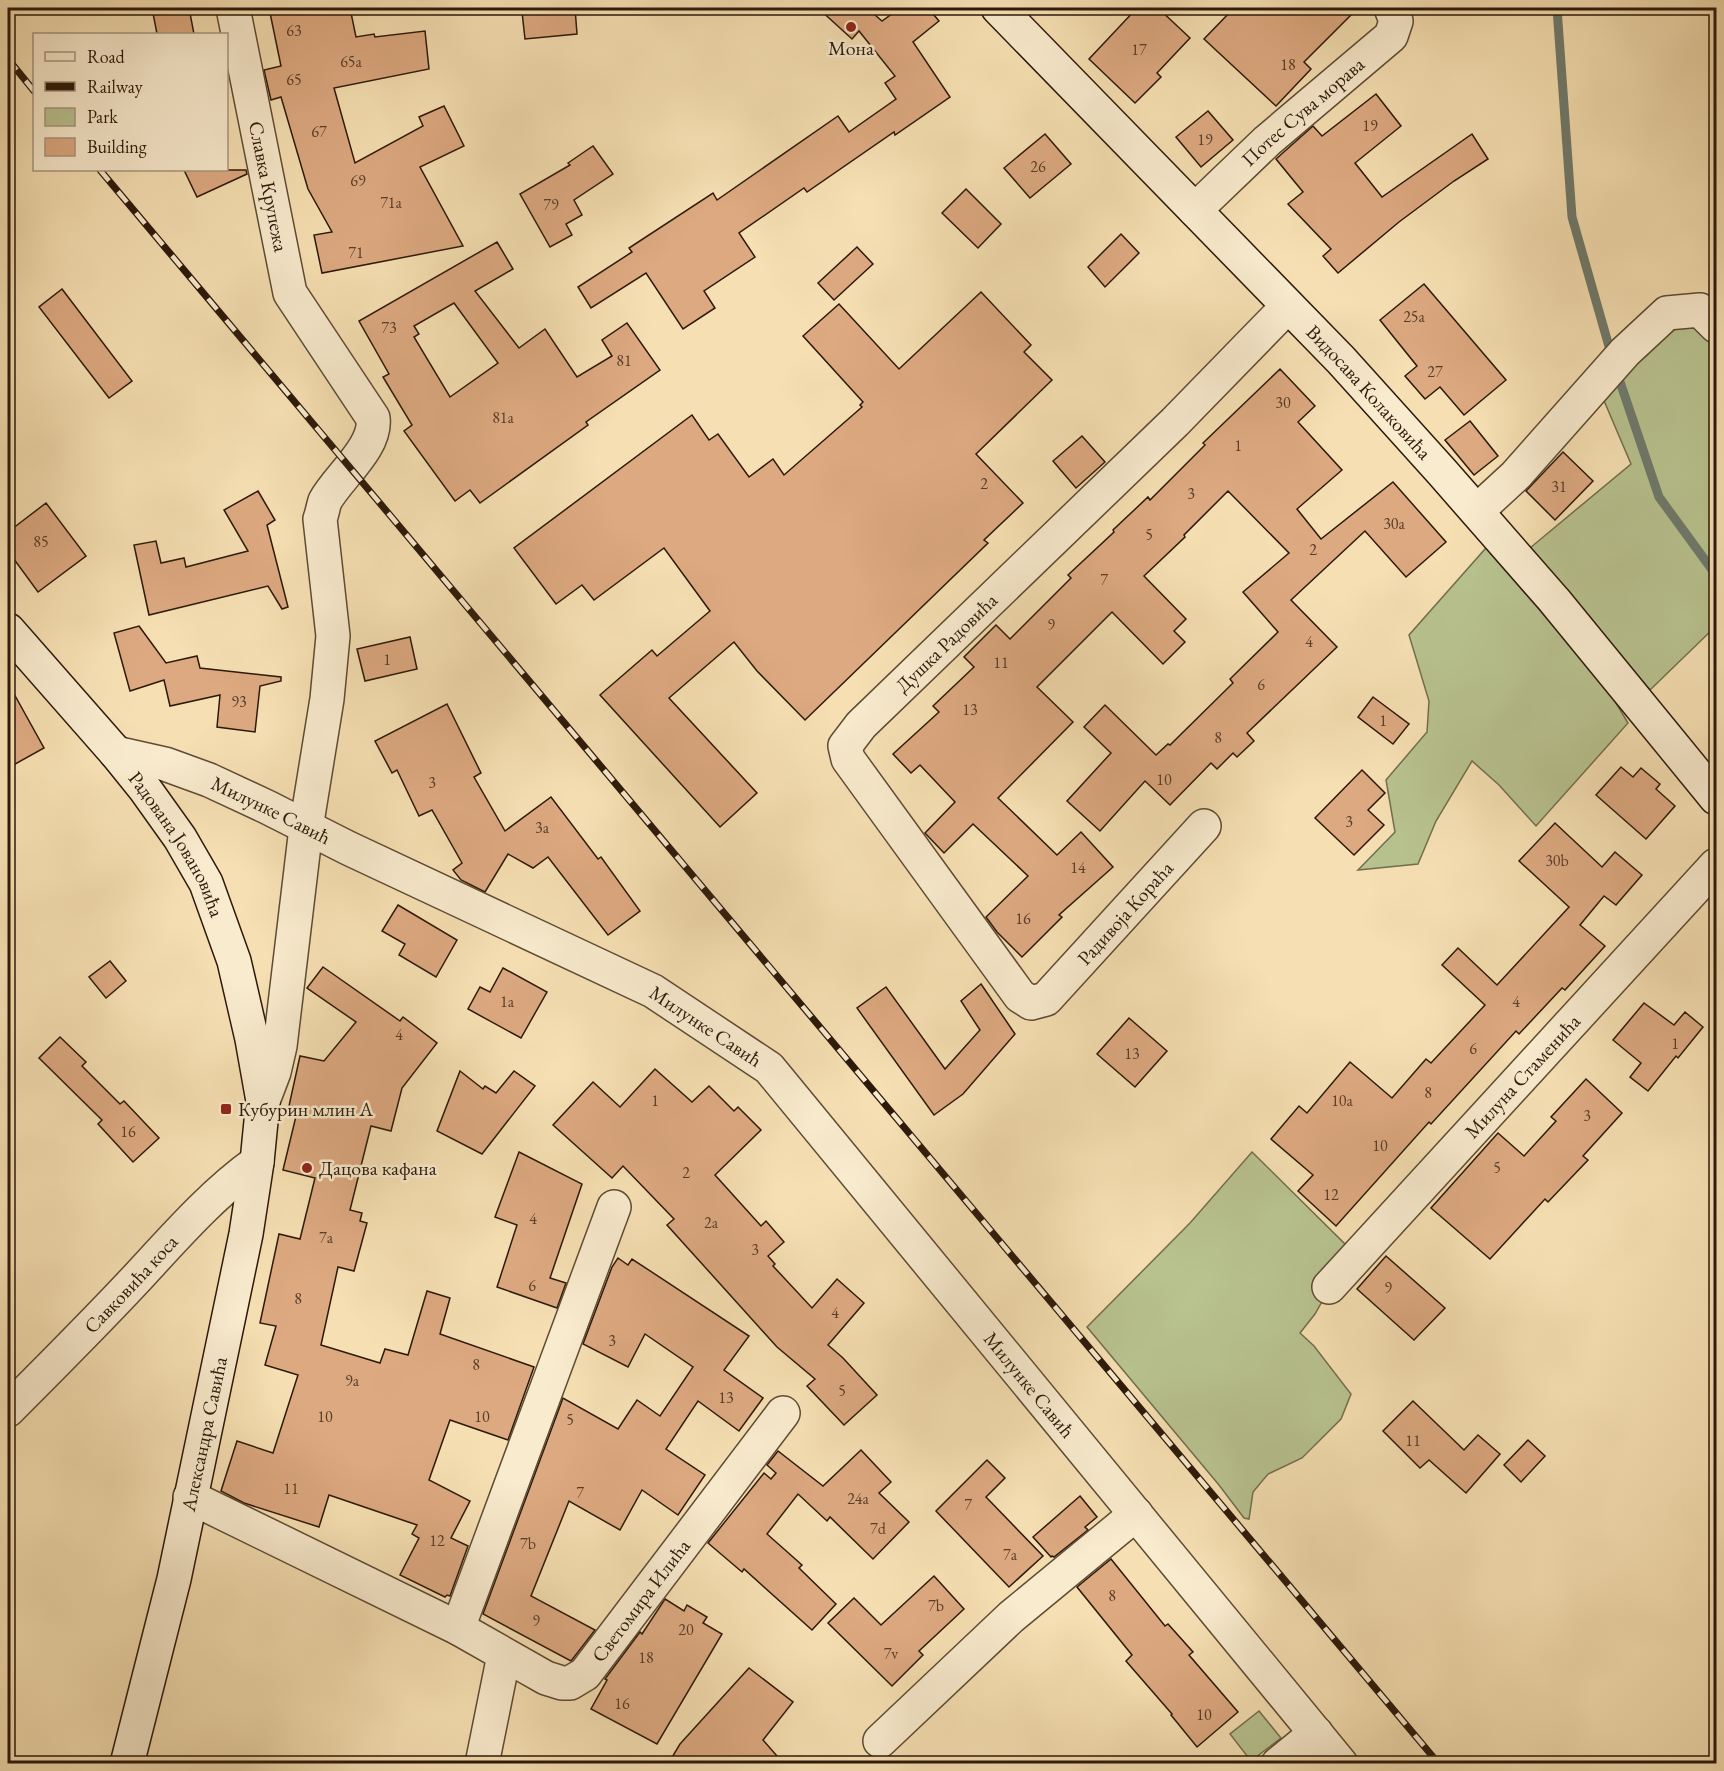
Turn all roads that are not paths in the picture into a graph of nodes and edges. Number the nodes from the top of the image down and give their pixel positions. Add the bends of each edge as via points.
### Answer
1 (233, 8) edge
2 (998, 8) edge
3 (1391, 8) edge
4 (1195, 210) junction
5 (1288, 306) junction
6 (1716, 326) edge
7 (1477, 511) junction
8 (8, 630) edge
9 (116, 753) junction
10 (1716, 798) edge
11 (1204, 826) dead end
12 (306, 828) junction
13 (1716, 865) edge
14 (1046, 999) joint
15 (263, 1101) junction
16 (257, 1162) junction
17 (614, 1207) dead end
18 (1329, 1287) dead end
19 (8, 1410) edge
20 (783, 1413) dead end
21 (190, 1497) junction
22 (1136, 1514) junction
23 (458, 1628) junction
24 (504, 1654) junction
25 (1316, 1733) junction
26 (880, 1741) dead end
27 (127, 1764) edge
28 (482, 1764) edge
29 (1278, 1764) edge
30 (1341, 1764) edge

1 - 12 street, Славка Крупежа via 291,293 373,418 374,426 368,441 325,502 320,519 333,636
2 - 4 street, Видосава Колаковића
3 - 4 street, Потес Сува морава via 1396,21 1392,36 1268,141
4 - 5 street, Видосава Колаковића
5 - 7 street, Видосава Колаковића
5 - 14 street, Душка Радовића via 1175,422 861,725 845,746 848,759 1020,996 1031,1003
6 - 7 street via 1700,310 1667,313 1624,352 1515,475
7 - 10 street, Видосава Колаковића
8 - 9 street, Радована Јовановића
9 - 12 street, Милунке Савић via 165,764 209,780
9 - 15 street, Радована Јовановића via 163,813 206,883 244,998
11 - 14 street, Радивоја Кораћа
12 - 15 street via 280,1046
12 - 22 street, Милунке Савић via 653,991 769,1068
13 - 18 street, Милуна Стаменића
15 - 16 street, Александра Савића
16 - 19 street, Савковића коса via 205,1206
16 - 21 street, Александра Савића via 246,1234
17 - 23 street
20 - 24 street, Светомира Илића via 585,1674 562,1683
21 - 23 street, Светомира Илића
21 - 27 street, Александра Савића via 160,1640
22 - 25 street, Милунке Савић
22 - 26 street via 1011,1617
23 - 24 street, Светомира Илића
24 - 28 street
25 - 29 street
25 - 30 street, Милунке Савић

